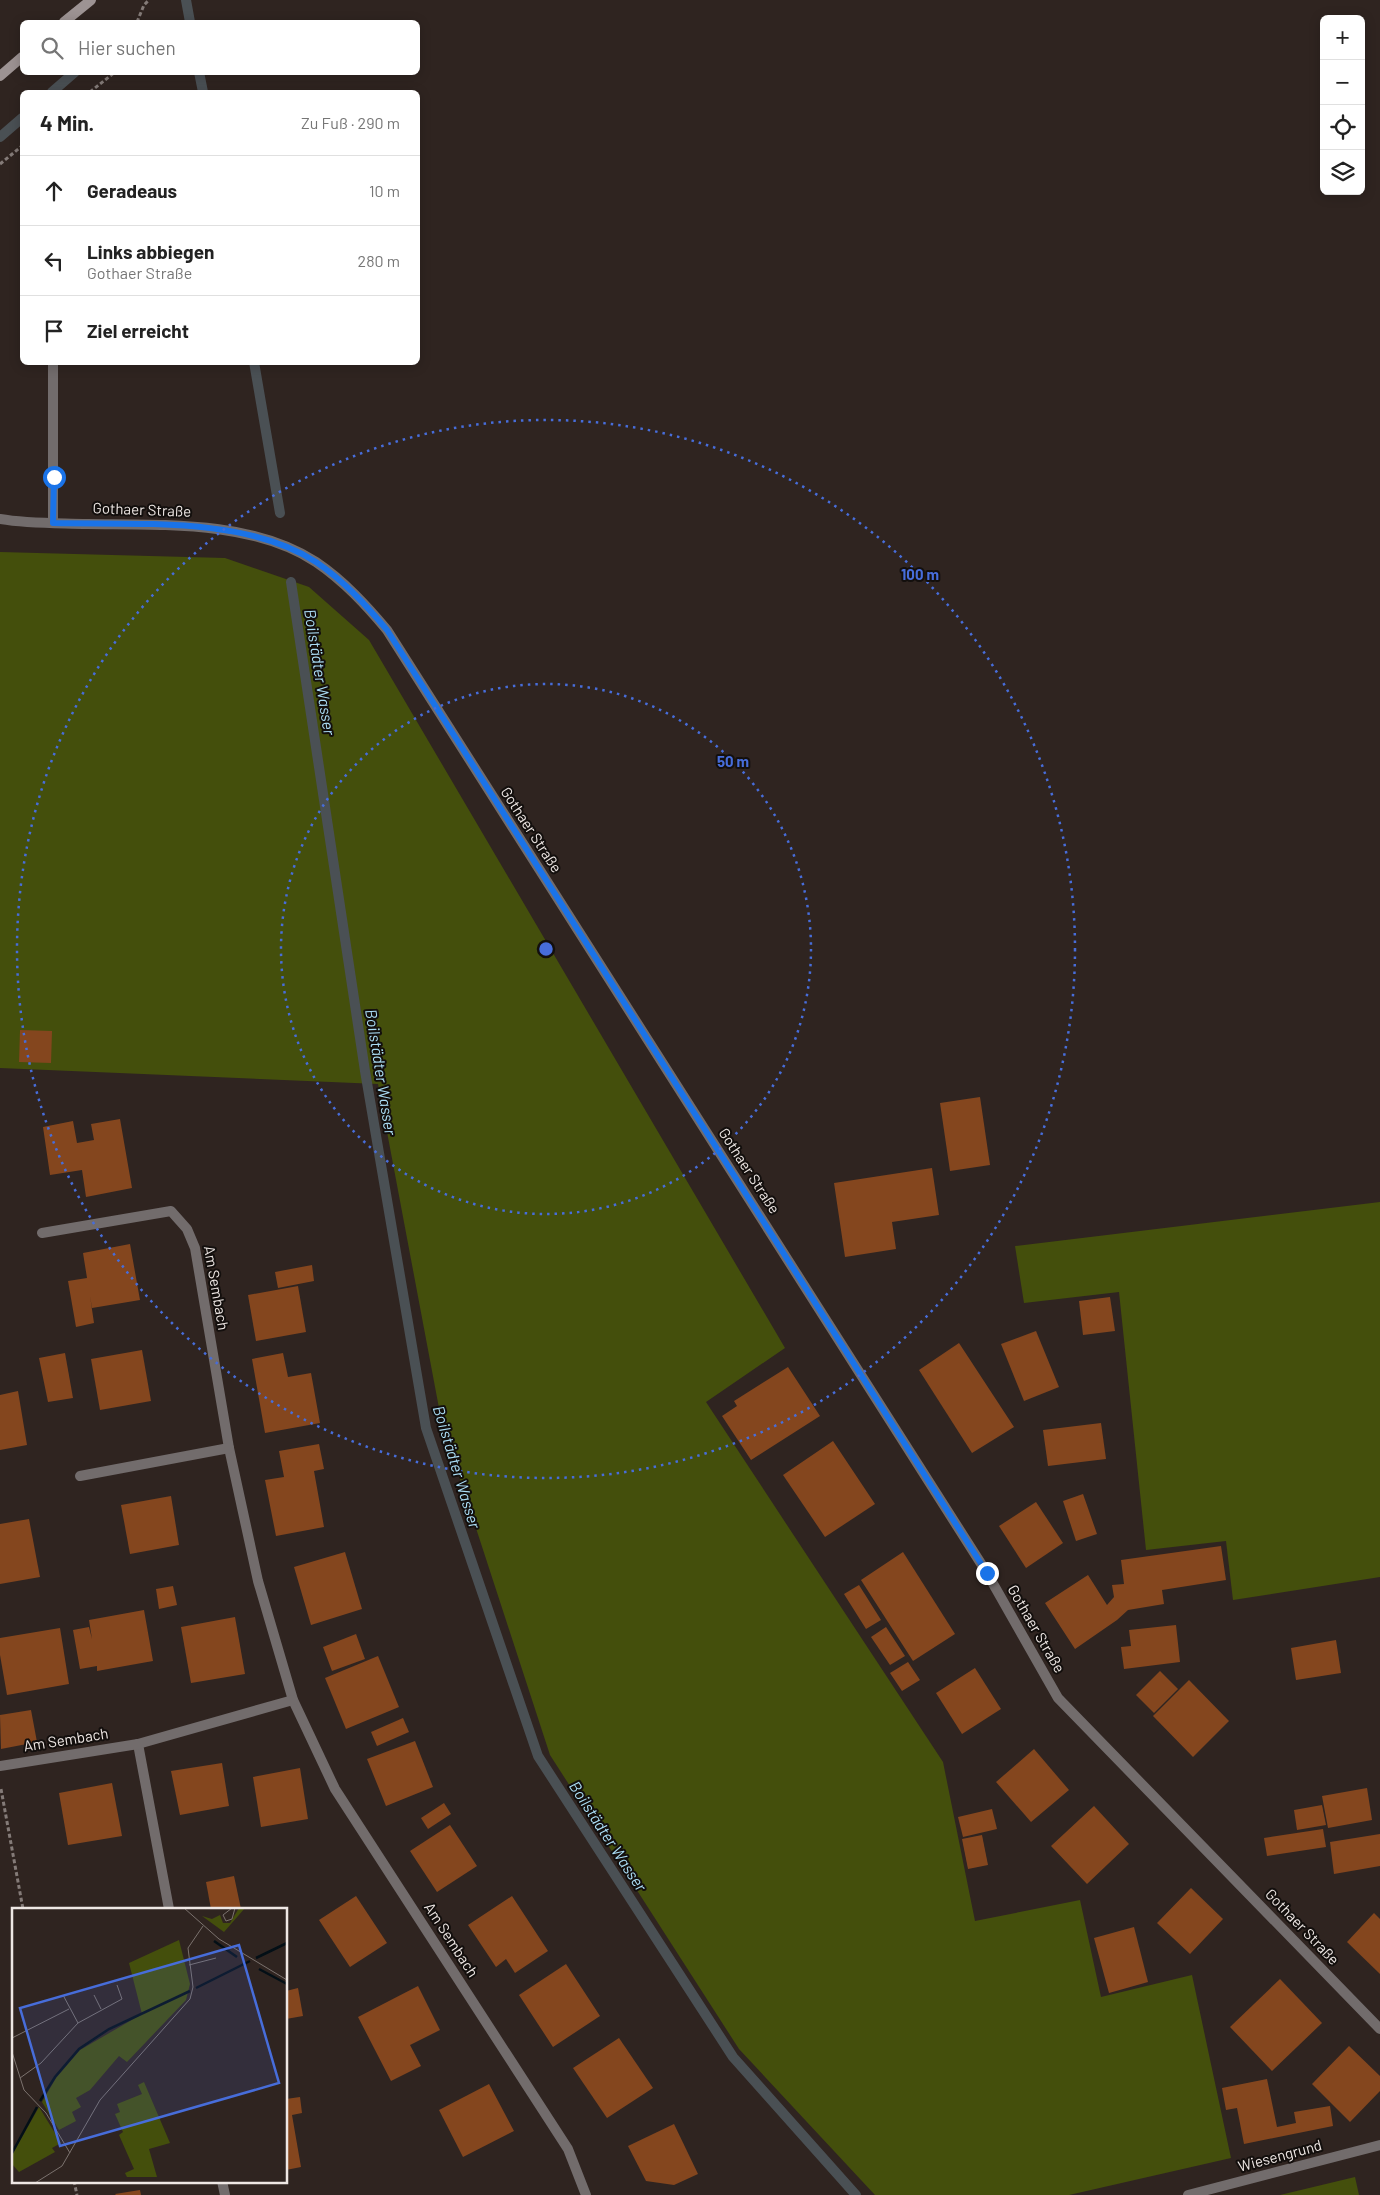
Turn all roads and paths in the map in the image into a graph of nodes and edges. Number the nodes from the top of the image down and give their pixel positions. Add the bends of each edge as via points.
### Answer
1 (91, 0) edge
2 (149, 0) edge
3 (66, 20) edge
4 (138, 20) edge
5 (20, 59) edge
6 (111, 75) edge
7 (0, 76) edge
8 (92, 90) edge
9 (20, 148) edge
10 (0, 164) edge
11 (53, 365) edge
12 (0, 519) edge
13 (53, 523) junction
14 (42, 1233) dead end
15 (229, 1448) junction
16 (80, 1476) dead end
17 (293, 1700) junction
18 (138, 1744) junction
19 (0, 1766) edge
20 (0, 1785) edge
21 (23, 1908) edge
22 (169, 1908) edge
23 (1380, 2029) edge
24 (1380, 2146) edge
25 (74, 2182) edge
26 (222, 2182) edge
27 (77, 2195) edge
28 (225, 2195) edge
29 (586, 2195) edge
30 (1188, 2195) edge

1 - 3 main road
2 - 4 path
5 - 7 main road
6 - 8 path
9 - 10 path
11 - 13 street
12 - 13 street, Gothaer Straße
13 - 23 street, Gothaer Straße via 194,526 266,540 316,562 363,602 387,630 971,1548 1058,1698
14 - 15 street, Am Sembach via 171,1211 187,1229 195,1248
15 - 16 street
15 - 17 street, Am Sembach via 258,1581
17 - 18 street, Am Sembach
17 - 29 street, Am Sembach via 335,1789 568,2150
18 - 19 street, Am Sembach
18 - 22 street
20 - 21 path
24 - 30 street, Wiesengrund
25 - 27 path
26 - 28 street

